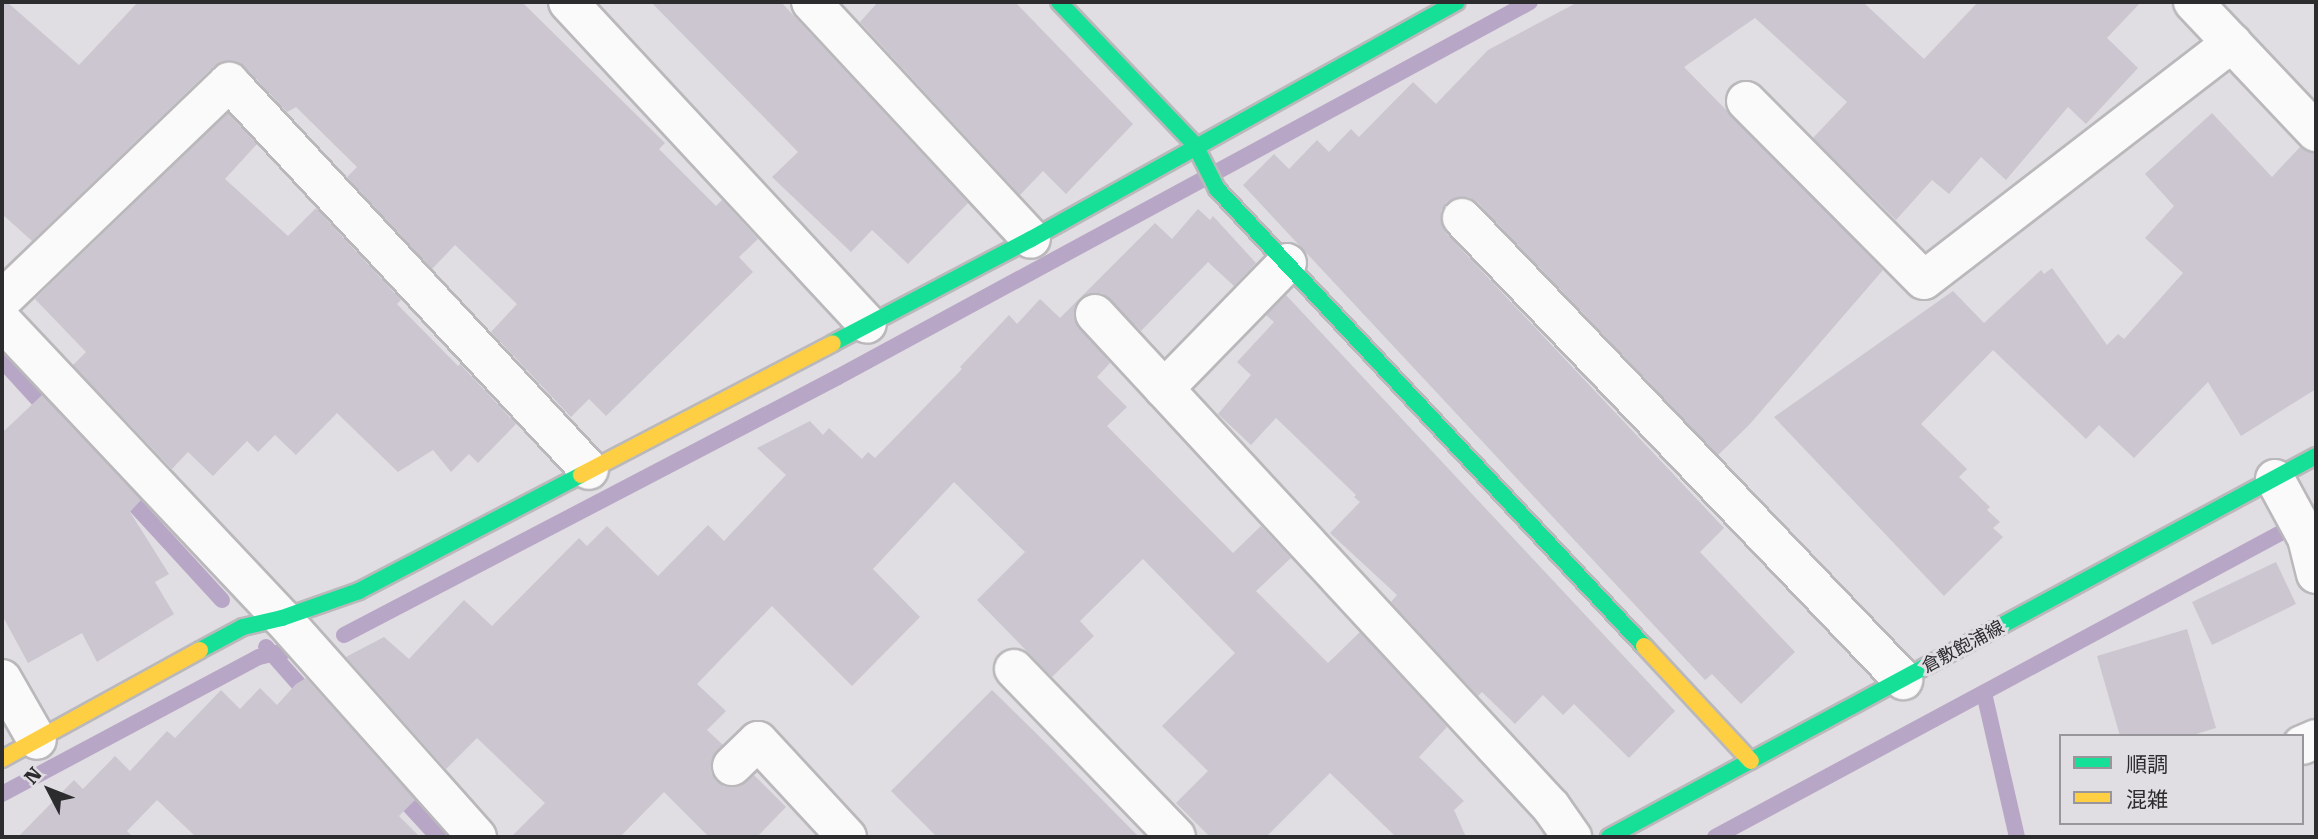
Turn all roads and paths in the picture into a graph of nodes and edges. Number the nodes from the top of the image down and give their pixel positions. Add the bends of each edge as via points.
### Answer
1 (568, 2) edge
2 (811, 2) edge
3 (1059, 2) edge
4 (1457, 2) edge
5 (2193, 2) edge
6 (2232, 43) junction
7 (1746, 101) dead end
8 (2316, 132) edge
9 (1195, 145) junction
10 (1462, 218) dead end
11 (1031, 239) junction
12 (1287, 263) junction
13 (2, 300) edge
14 (1095, 314) dead end
15 (2, 321) edge
16 (867, 324) junction
17 (1164, 388) junction
18 (2316, 456) edge
19 (589, 470) junction
20 (2275, 479) junction
21 (2306, 542) edge
22 (282, 618) junction
23 (1014, 669) dead end
24 (2, 678) edge
25 (1903, 680) junction
26 (37, 740) junction
27 (2, 759) edge
28 (1751, 761) junction
29 (732, 766) dead end
30 (477, 837) edge
31 (847, 837) edge
32 (1176, 837) edge
33 (1572, 837) edge
34 (1609, 837) edge

1 - 16 street
2 - 11 street
3 - 9 street
4 - 9 street
5 - 6 street
6 - 7 street via 1924,279
6 - 8 street
9 - 11 street
9 - 12 street via 1217,189
10 - 25 street
11 - 16 street
12 - 17 street
12 - 28 street
13 - 19 street via 229,82
14 - 17 street
15 - 22 street
16 - 19 street
17 - 33 street via 1551,807
18 - 20 street, 倉敷飽浦線
19 - 22 street via 359,591
20 - 21 street
20 - 25 street, 倉敷飽浦線
22 - 26 street via 243,627
22 - 30 street
23 - 32 street
24 - 26 street
25 - 28 street, 倉敷飽浦線
26 - 27 street
28 - 34 street, 倉敷飽浦線
29 - 31 street via 758,741

